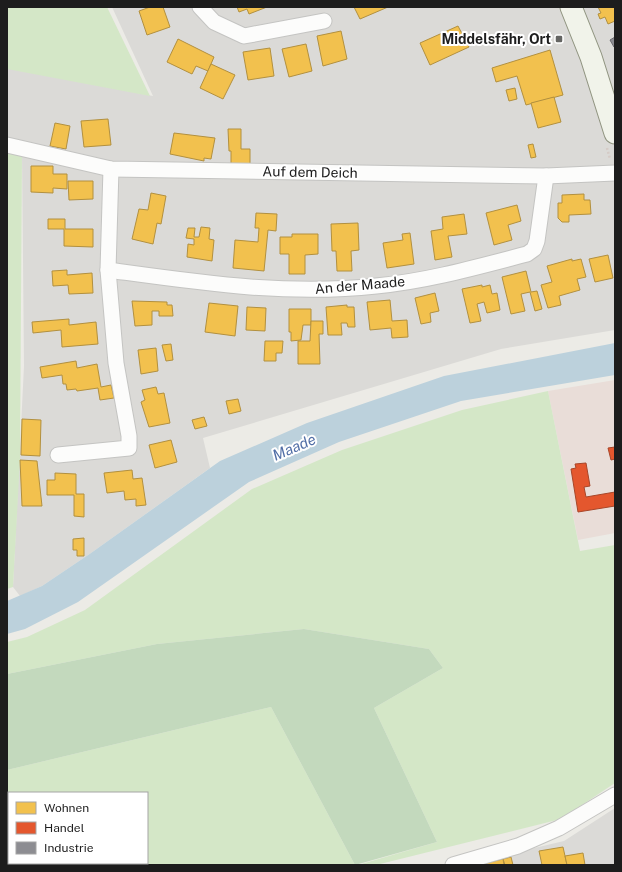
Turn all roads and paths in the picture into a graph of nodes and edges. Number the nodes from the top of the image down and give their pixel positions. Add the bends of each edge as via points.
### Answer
1 (200, 7) edge
2 (571, 7) edge
3 (324, 21) dead end
4 (614, 122) edge
5 (7, 145) edge
6 (111, 168) junction
7 (615, 173) edge
8 (546, 176) junction
9 (108, 270) junction
10 (58, 455) dead end
11 (615, 795) edge
12 (453, 865) edge

1 - 3 street via 214,22 244,36
2 - 4 street via 592,57
5 - 6 street, Auf dem Deich
6 - 8 street, Auf dem Deich
6 - 9 street
7 - 8 street, Auf dem Deich
8 - 9 street, An der Maade via 534,249 527,254 447,275 376,286 304,290 206,283
9 - 10 street via 116,363 129,448
11 - 12 street via 559,828 525,843

